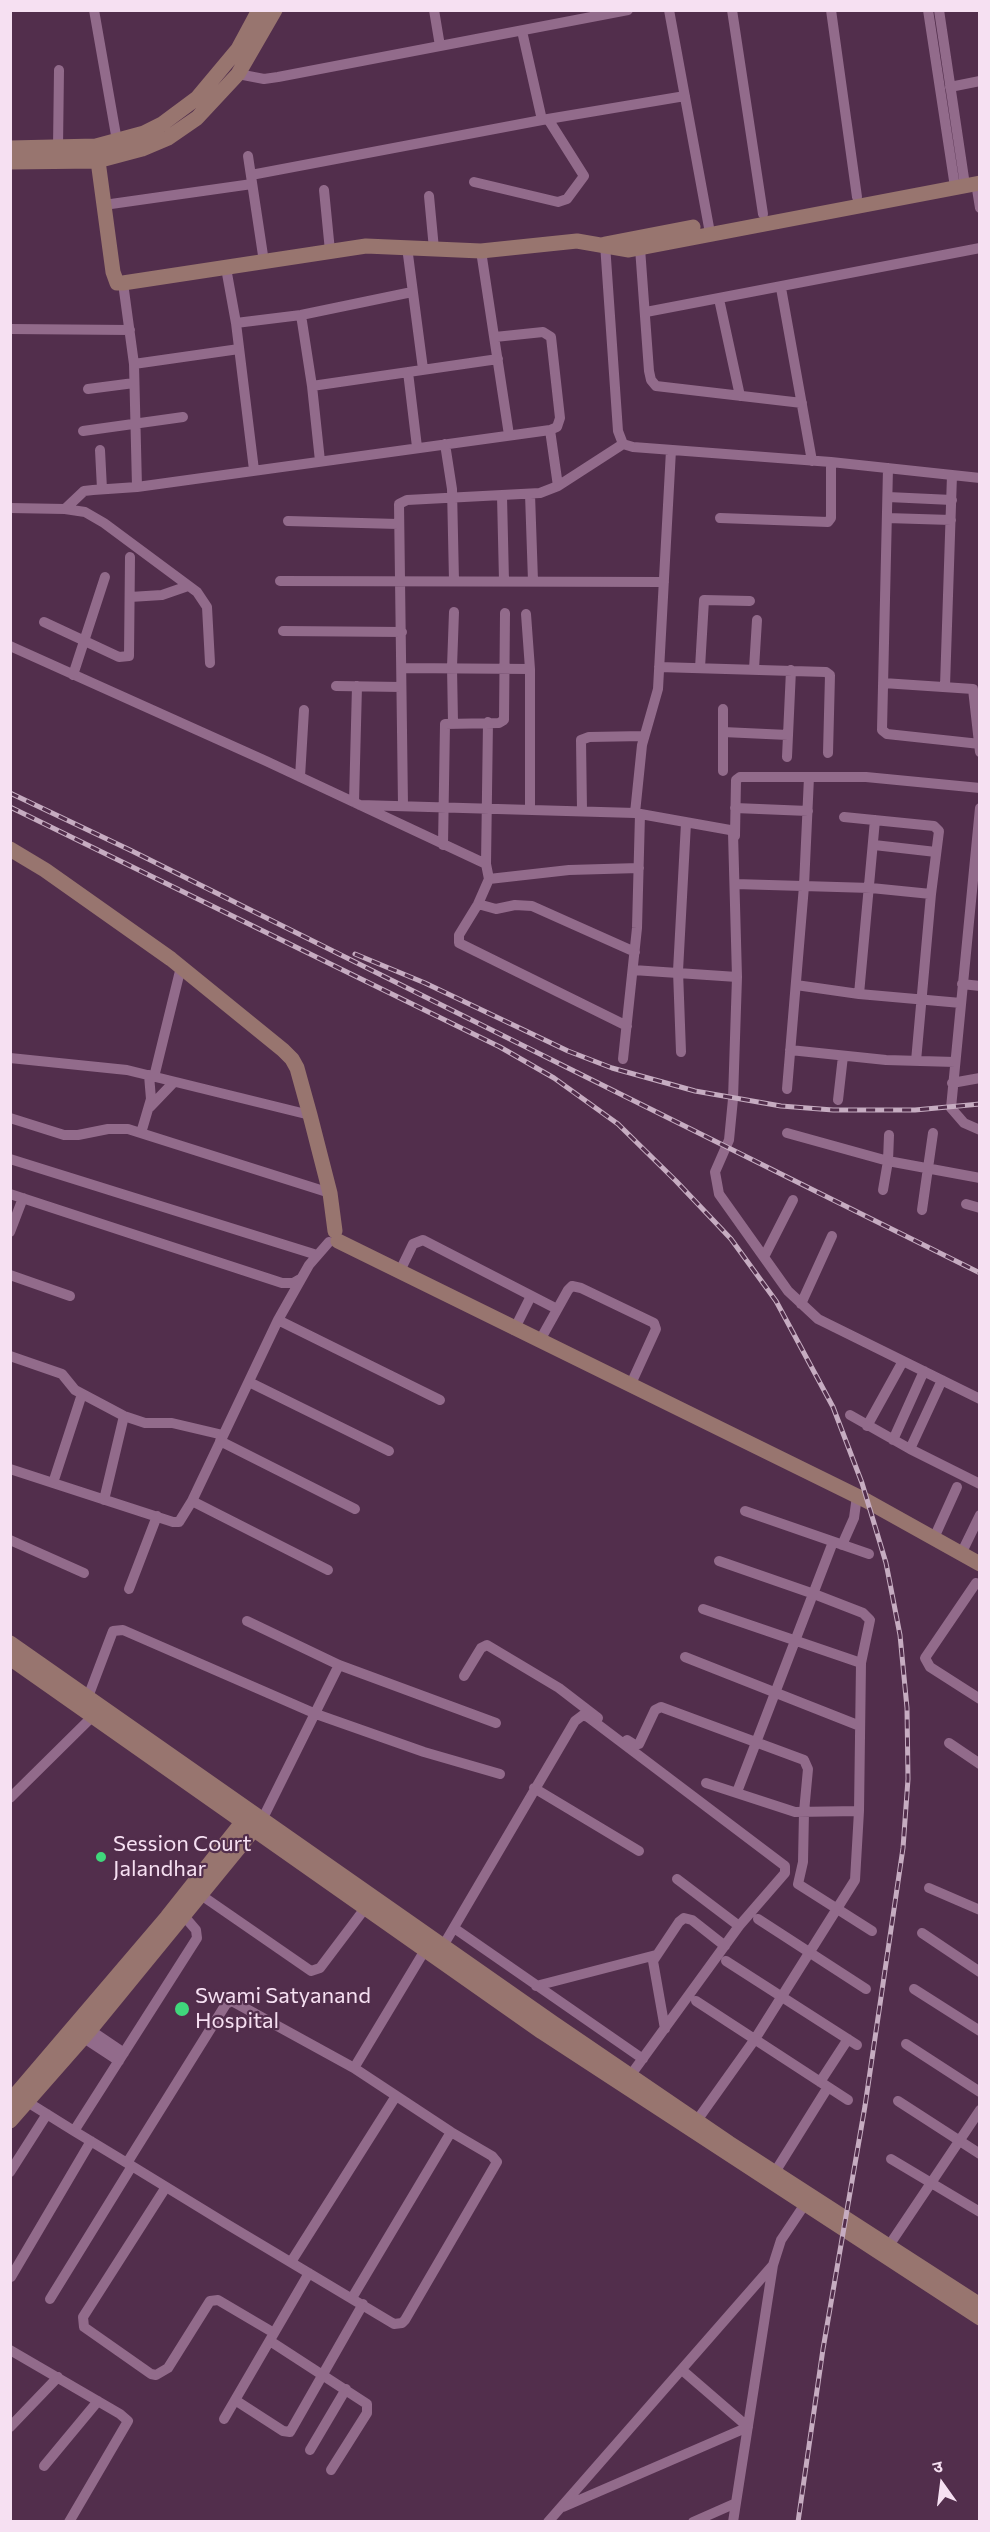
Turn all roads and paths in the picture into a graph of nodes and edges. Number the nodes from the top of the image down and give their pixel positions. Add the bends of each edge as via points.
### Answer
1 (94, 10) edge
2 (259, 10) edge
3 (275, 10) edge
4 (434, 10) edge
5 (628, 10) edge
6 (669, 10) edge
7 (732, 10) edge
8 (831, 10) edge
9 (928, 10) edge
10 (939, 10) edge
11 (522, 32) junction
12 (440, 46) junction
13 (59, 70) dead end
14 (238, 74) junction
15 (980, 81) edge
16 (950, 87) junction
17 (685, 96) junction
18 (545, 119) junction
19 (117, 141) junction
20 (58, 147) junction
21 (10, 148) edge
22 (96, 153) junction
23 (248, 156) dead end
24 (10, 162) edge
25 (251, 179) junction
26 (968, 181) edge
27 (474, 182) dead end
28 (324, 190) dead end
29 (429, 196) dead end
30 (857, 197) junction
31 (104, 205) junction
32 (980, 208) edge
33 (763, 214) junction
34 (709, 229) junction
35 (605, 244) junction
36 (406, 247) junction
37 (640, 248) junction
38 (980, 248) edge
39 (434, 249) junction
40 (481, 250) junction
41 (330, 251) junction
42 (264, 262) junction
43 (226, 268) junction
44 (123, 283) junction
45 (781, 288) junction
46 (412, 292) junction
47 (719, 299) junction
48 (646, 312) junction
49 (301, 315) junction
50 (236, 323) junction
51 (10, 329) edge
52 (130, 330) junction
53 (495, 337) junction
54 (239, 349) junction
55 (498, 359) junction
56 (134, 364) junction
57 (423, 369) junction
58 (408, 372) junction
59 (134, 382) junction
60 (312, 386) junction
61 (88, 389) dead end
62 (740, 396) junction
63 (802, 403) junction
64 (183, 417) dead end
65 (135, 424) junction
66 (550, 430) junction
67 (83, 431) dead end
68 (509, 435) junction
69 (445, 444) junction
70 (622, 444) junction
71 (417, 447) junction
72 (100, 450) dead end
73 (671, 450) junction
74 (320, 461) junction
75 (812, 461) junction
76 (831, 462) junction
77 (888, 468) junction
78 (255, 470) junction
79 (952, 475) junction
80 (980, 478) edge
81 (558, 486) junction
82 (137, 487) junction
83 (102, 489) junction
84 (530, 494) junction
85 (502, 496) junction
86 (888, 497) junction
87 (452, 498) junction
88 (952, 500) junction
89 (10, 508) edge
90 (65, 509) junction
91 (720, 518) dead end
92 (887, 518) junction
93 (951, 520) junction
94 (288, 521) dead end
95 (398, 524) junction
96 (130, 557) dead end
97 (105, 577) dead end
98 (280, 581) dead end
99 (399, 581) junction
100 (454, 581) junction
101 (504, 581) junction
102 (532, 581) junction
103 (664, 582) junction
104 (188, 586) junction
105 (130, 597) junction
106 (750, 601) dead end
107 (454, 612) dead end
108 (505, 613) dead end
109 (526, 614) dead end
110 (757, 620) dead end
111 (44, 622) dead end
112 (283, 631) dead end
113 (402, 632) junction
114 (84, 641) junction
115 (10, 646) edge
116 (210, 663) dead end
117 (659, 667) junction
118 (402, 668) junction
119 (452, 668) junction
120 (700, 668) junction
121 (503, 669) junction
122 (530, 669) junction
123 (754, 669) junction
124 (791, 670) junction
125 (73, 675) junction
126 (883, 683) junction
127 (336, 686) dead end
128 (357, 686) junction
129 (945, 686) junction
130 (401, 687) junction
131 (976, 690) edge
132 (723, 709) dead end
133 (304, 710) dead end
134 (453, 722) junction
135 (488, 722) junction
136 (723, 732) junction
137 (788, 735) junction
138 (644, 736) junction
139 (979, 746) edge
140 (828, 753) dead end
141 (787, 757) dead end
142 (723, 771) dead end
143 (300, 777) junction
144 (809, 777) junction
145 (980, 788) edge
146 (357, 803) junction
147 (403, 806) junction
148 (444, 807) junction
149 (487, 808) junction
150 (530, 808) junction
151 (735, 808) junction
152 (980, 808) edge
153 (582, 810) junction
154 (808, 811) junction
155 (638, 813) junction
156 (979, 814) edge
157 (844, 817) dead end
158 (875, 820) junction
159 (686, 823) junction
160 (735, 836) junction
161 (443, 845) junction
162 (874, 845) junction
163 (10, 849) edge
164 (936, 852) junction
165 (977, 861) edge
166 (486, 864) junction
167 (639, 868) junction
168 (489, 879) junction
169 (735, 884) junction
170 (804, 886) junction
171 (871, 888) junction
172 (931, 894) junction
173 (478, 904) junction
174 (635, 952) junction
175 (181, 968) junction
176 (633, 970) junction
177 (678, 971) junction
178 (737, 976) junction
179 (962, 984) junction
180 (796, 985) junction
181 (980, 986) edge
182 (859, 994) junction
183 (922, 1000) junction
184 (961, 1003) junction
185 (627, 1026) junction
186 (790, 1050) junction
187 (681, 1052) dead end
188 (843, 1056) junction
189 (10, 1058) edge
190 (623, 1059) dead end
191 (916, 1061) junction
192 (955, 1062) junction
193 (152, 1076) junction
194 (980, 1078) edge
195 (174, 1082) junction
196 (952, 1083) junction
197 (787, 1089) dead end
198 (838, 1100) dead end
199 (150, 1107) junction
200 (310, 1115) junction
201 (10, 1118) edge
202 (980, 1130) edge
203 (141, 1132) junction
204 (787, 1133) dead end
205 (933, 1133) dead end
206 (889, 1135) dead end
207 (10, 1159) edge
208 (888, 1161) junction
209 (927, 1170) junction
210 (980, 1178) edge
211 (883, 1190) dead end
212 (330, 1193) junction
213 (10, 1194) edge
214 (23, 1198) junction
215 (793, 1200) dead end
216 (966, 1204) dead end
217 (980, 1208) edge
218 (922, 1210) dead end
219 (10, 1232) edge
220 (832, 1236) dead end
221 (334, 1238) junction
222 (317, 1255) junction
223 (765, 1255) junction
224 (399, 1273) junction
225 (10, 1275) edge
226 (301, 1278) junction
227 (70, 1296) dead end
228 (531, 1296) junction
229 (801, 1304) junction
230 (557, 1309) junction
231 (278, 1320) junction
232 (514, 1330) junction
233 (539, 1342) junction
234 (10, 1356) edge
235 (903, 1361) junction
236 (924, 1371) junction
237 (942, 1380) junction
238 (249, 1382) junction
239 (630, 1386) junction
240 (82, 1394) junction
241 (980, 1399) edge
242 (440, 1400) dead end
243 (850, 1414) dead end
244 (124, 1416) junction
245 (867, 1426) junction
246 (222, 1438) junction
247 (893, 1440) junction
248 (910, 1449) junction
249 (389, 1451) dead end
250 (10, 1469) edge
251 (53, 1483) junction
252 (980, 1484) edge
253 (957, 1488) dead end
254 (857, 1496) junction
255 (104, 1500) junction
256 (192, 1501) junction
257 (355, 1509) dead end
258 (745, 1511) dead end
259 (980, 1515) edge
260 (158, 1516) junction
261 (934, 1538) junction
262 (10, 1540) edge
263 (838, 1543) junction
264 (869, 1554) dead end
265 (962, 1554) junction
266 (719, 1561) dead end
267 (980, 1564) edge
268 (328, 1570) dead end
269 (84, 1573) dead end
270 (976, 1582) dead end
271 (129, 1589) dead end
272 (814, 1594) junction
273 (703, 1609) dead end
274 (247, 1621) dead end
275 (796, 1641) junction
276 (10, 1642) edge
277 (685, 1657) dead end
278 (10, 1658) edge
279 (861, 1663) junction
280 (339, 1665) junction
281 (464, 1676) dead end
282 (776, 1693) junction
283 (88, 1697) junction
284 (980, 1699) edge
285 (98, 1711) junction
286 (316, 1714) junction
287 (496, 1723) dead end
288 (860, 1726) junction
289 (756, 1741) junction
290 (949, 1743) dead end
291 (980, 1764) edge
292 (500, 1774) dead end
293 (706, 1783) dead end
294 (534, 1788) junction
295 (737, 1792) junction
296 (10, 1798) edge
297 (859, 1811) junction
298 (804, 1812) junction
299 (253, 1820) junction
300 (639, 1851) dead end
301 (677, 1879) dead end
302 (929, 1888) dead end
303 (201, 1895) junction
304 (370, 1903) junction
305 (837, 1909) junction
306 (980, 1910) edge
307 (184, 1916) junction
308 (758, 1918) dead end
309 (740, 1926) junction
310 (454, 1928) junction
311 (872, 1931) dead end
312 (922, 1934) dead end
313 (443, 1946) junction
314 (725, 1946) junction
315 (149, 1947) junction
316 (425, 1950) junction
317 (809, 1953) junction
318 (656, 1955) junction
319 (726, 1961) dead end
320 (980, 1972) edge
321 (536, 1986) junction
322 (866, 1989) dead end
323 (914, 1989) dead end
324 (782, 1996) junction
325 (696, 2001) dead end
326 (665, 2029) junction
327 (980, 2031) edge
328 (87, 2034) junction
329 (754, 2039) junction
330 (906, 2044) dead end
331 (121, 2057) junction
332 (643, 2059) junction
333 (354, 2068) junction
334 (630, 2076) junction
335 (824, 2084) junction
336 (980, 2092) edge
337 (396, 2096) junction
338 (18, 2099) edge
339 (848, 2100) dead end
340 (898, 2101) dead end
341 (980, 2110) edge
342 (48, 2114) junction
343 (10, 2121) edge
344 (693, 2125) junction
345 (74, 2131) junction
346 (451, 2132) junction
347 (91, 2141) junction
348 (959, 2141) junction
349 (980, 2154) edge
350 (891, 2159) dead end
351 (129, 2164) junction
352 (10, 2172) edge
353 (775, 2172) junction
354 (931, 2182) junction
355 (166, 2187) junction
356 (805, 2205) junction
357 (980, 2212) edge
358 (885, 2250) junction
359 (291, 2262) junction
360 (773, 2265) junction
361 (309, 2272) junction
362 (11, 2277) edge
363 (352, 2298) junction
364 (50, 2299) dead end
365 (363, 2304) junction
366 (976, 2305) edge
367 (272, 2337) junction
368 (10, 2350) edge
369 (682, 2370) junction
370 (324, 2375) junction
371 (58, 2377) junction
372 (346, 2389) junction
373 (235, 2400) junction
374 (98, 2401) junction
375 (224, 2420) dead end
376 (10, 2427) edge
377 (748, 2427) junction
378 (310, 2450) dead end
379 (44, 2466) dead end
380 (331, 2470) dead end
381 (736, 2503) junction
382 (558, 2509) junction
383 (69, 2522) edge
384 (548, 2522) edge
385 (693, 2522) edge
386 (733, 2522) edge

1 - 19 street
2 - 19 street via 238,49 197,98 162,124
3 - 14 street
4 - 12 street
5 - 11 street
6 - 17 street
7 - 33 street
8 - 30 street
9 - 26 street
10 - 16 street
11 - 12 street
11 - 18 street
12 - 14 street via 278,78
13 - 20 street
14 - 22 street via 197,118 168,138 142,149
15 - 16 street
16 - 26 street
17 - 18 street
17 - 34 street
18 - 25 street
18 - 27 street via 583,173 583,179 567,199 558,202
19 - 22 street
20 - 21 street
20 - 22 street
22 - 24 street
22 - 31 street
23 - 25 street
25 - 31 street
25 - 42 street
26 - 30 street
26 - 32 street
26 - 34 street
28 - 41 street
29 - 39 street
30 - 33 street
31 - 44 street via 114,278
33 - 34 street
34 - 35 street
34 - 37 street
35 - 37 street via 623,250
35 - 40 street via 577,241
35 - 70 street
36 - 39 street
36 - 41 street via 366,246
36 - 46 street
37 - 48 street
38 - 45 street
39 - 40 street
40 - 53 street
41 - 42 street
42 - 43 street
43 - 44 street
43 - 50 street
44 - 52 street
45 - 47 street
45 - 63 street
46 - 49 street
46 - 57 street
47 - 48 street
47 - 62 street
48 - 62 street via 649,371 656,386
49 - 50 street
49 - 60 street
50 - 54 street
51 - 52 street
52 - 56 street
53 - 55 street
53 - 66 street via 543,332 551,337 560,418 557,427
54 - 56 street
54 - 78 street
55 - 57 street
55 - 68 street
56 - 59 street
57 - 58 street
58 - 60 street
58 - 71 street
59 - 61 street
59 - 65 street
60 - 74 street
62 - 63 street
63 - 75 street
64 - 65 street
65 - 67 street
65 - 82 street
66 - 68 street
66 - 81 street
68 - 69 street
69 - 71 street
69 - 87 street
70 - 73 street
70 - 81 street
71 - 74 street
72 - 83 street
73 - 75 street
73 - 103 street
74 - 78 street
75 - 76 street
76 - 77 street
76 - 91 street via 828,522
77 - 79 street
77 - 86 street
78 - 82 street
79 - 80 street
79 - 88 street
81 - 84 street
82 - 83 street
83 - 90 street via 84,491
84 - 85 street
84 - 102 street
85 - 87 street
85 - 101 street
86 - 88 street
86 - 92 street
87 - 95 street via 402,502
87 - 100 street
88 - 93 street
89 - 90 street
90 - 104 street via 85,512 99,520
92 - 93 street
92 - 126 street
93 - 129 street
94 - 95 street
95 - 99 street
96 - 105 street
97 - 114 street
98 - 99 street
99 - 100 street
99 - 113 street
100 - 101 street
101 - 102 street
102 - 103 street
103 - 117 street
104 - 105 street via 162,595
104 - 116 street via 203,598 207,607
105 - 114 street via 129,656 119,657
106 - 120 street via 704,600
107 - 119 street
108 - 121 street
109 - 122 street
110 - 123 street
111 - 114 street
112 - 113 street
113 - 118 street
114 - 125 street
115 - 125 street
117 - 120 street
117 - 138 street via 657,697
118 - 119 street
118 - 130 street
119 - 121 street
119 - 134 street
120 - 123 street
121 - 122 street
121 - 135 street via 504,720
122 - 150 street
123 - 124 street
124 - 137 street
124 - 140 street via 830,675
125 - 143 street
126 - 129 street
126 - 139 street via 884,732
127 - 128 street
128 - 130 street
128 - 146 street
129 - 131 street
130 - 147 street
131 - 139 street
132 - 136 street
133 - 143 street
134 - 135 street
134 - 148 street via 445,724
135 - 149 street
136 - 137 street
136 - 142 street
137 - 141 street
138 - 153 street via 589,737 581,741
138 - 155 street
143 - 146 street
144 - 145 street via 866,777
144 - 151 street via 737,778
144 - 154 street
146 - 147 street
146 - 161 street
147 - 148 street
148 - 149 street
148 - 161 street
149 - 150 street
149 - 166 street
150 - 153 street
151 - 154 street
151 - 160 street
152 - 156 street
153 - 155 street
154 - 170 street
155 - 159 street
155 - 167 street
156 - 165 street
157 - 158 street
158 - 162 street
158 - 164 street via 937,828
159 - 160 street via 730,830
159 - 177 street
160 - 169 street
161 - 166 street
162 - 164 street
162 - 171 street
163 - 175 street
164 - 172 street
165 - 179 street
166 - 168 street
167 - 168 street via 569,870
167 - 174 street
168 - 173 street
169 - 170 street
169 - 178 street
170 - 171 street
170 - 180 street
171 - 172 street
171 - 182 street
172 - 183 street
173 - 174 street via 496,909 532,906
173 - 185 street via 459,935 462,946
174 - 176 street
175 - 193 street
175 - 200 street via 283,1050 297,1068
176 - 177 street
176 - 185 street
177 - 178 street
177 - 187 street
178 - 223 street via 732,1130 715,1179 725,1203
179 - 181 street
179 - 184 street
180 - 182 street
180 - 186 street
182 - 183 street
183 - 184 street
183 - 191 street
184 - 192 street
185 - 190 street
186 - 188 street
186 - 197 street
188 - 191 street
188 - 198 street
189 - 193 street via 103,1066
191 - 192 street
192 - 196 street
193 - 195 street
193 - 199 street
194 - 196 street
195 - 199 street
195 - 200 street
196 - 202 street via 951,1108 964,1123
199 - 203 street
200 - 212 street
201 - 203 street via 64,1135 117,1128
203 - 212 street
204 - 208 street
205 - 209 street
206 - 208 street
207 - 222 street
208 - 209 street
208 - 211 street
209 - 210 street
209 - 218 street
212 - 221 street
213 - 214 street
214 - 219 street
214 - 226 street via 282,1283
215 - 223 street
216 - 217 street
220 - 229 street
221 - 222 street
221 - 224 street
222 - 226 street
223 - 229 street
224 - 228 street via 413,1244 423,1240
224 - 232 street
225 - 227 street
226 - 231 street
228 - 230 street
228 - 232 street
229 - 235 street via 829,1326
230 - 233 street
230 - 239 street via 569,1288 576,1286 654,1323 656,1329
231 - 238 street
231 - 242 street
232 - 233 street
233 - 239 street
234 - 240 street via 62,1374
235 - 236 street
235 - 245 street
236 - 237 street
236 - 247 street
237 - 241 street
237 - 248 street
238 - 246 street
238 - 249 street
239 - 254 street
240 - 244 street
240 - 251 street
243 - 245 street
244 - 246 street via 145,1423 172,1423
244 - 255 street
245 - 247 street
246 - 256 street
246 - 257 street
247 - 248 street
248 - 252 street
250 - 251 street
251 - 255 street
253 - 261 street
254 - 261 street
254 - 263 street via 854,1518
255 - 260 street
256 - 260 street via 179,1522
256 - 268 street
258 - 263 street
259 - 265 street
260 - 271 street
261 - 265 street
262 - 269 street
263 - 264 street
263 - 272 street
265 - 267 street
266 - 272 street
270 - 284 street via 925,1658 930,1667
272 - 275 street
272 - 279 street via 869,1617
273 - 275 street
274 - 280 street
275 - 279 street
275 - 282 street
276 - 283 street
277 - 282 street
278 - 285 street
279 - 288 street
280 - 286 street
280 - 287 street
281 - 289 street via 481,1647 487,1645 559,1688 635,1745 659,1707
282 - 288 street
282 - 289 street
283 - 285 street
283 - 286 street via 111,1636 118,1629
285 - 296 street
285 - 299 street
286 - 292 street
286 - 299 street
288 - 297 street
289 - 295 street
289 - 298 street via 807,1762
290 - 291 street
293 - 295 street
294 - 300 street
294 - 309 street via 575,1720 588,1717 783,1863 784,1873
294 - 310 street
295 - 298 street
297 - 298 street
297 - 305 street via 856,1874
298 - 305 street via 804,1862 798,1884
299 - 303 street
299 - 304 street
299 - 315 street
301 - 309 street
302 - 306 street
303 - 304 street via 311,1971 320,1968
303 - 307 street
304 - 313 street
304 - 316 street
305 - 311 street
305 - 317 street
307 - 315 street
307 - 331 street via 196,1930 197,1938
308 - 317 street
309 - 314 street
310 - 313 street
310 - 321 street
312 - 320 street
313 - 334 street
314 - 318 street via 684,1918
314 - 326 street
315 - 328 street
315 - 338 street
316 - 333 street
316 - 344 street
317 - 322 street
317 - 324 street
318 - 321 street
318 - 326 street via 654,1969
319 - 324 street
321 - 332 street
323 - 327 street
324 - 329 street
324 - 335 street via 853,2042
325 - 329 street
326 - 332 street
328 - 331 street
328 - 338 street
329 - 335 street
329 - 344 street
330 - 336 street
331 - 345 street
332 - 334 street
333 - 337 street
333 - 351 street via 236,2001 228,2002
334 - 344 street
335 - 339 street
335 - 353 street
337 - 346 street
337 - 359 street
338 - 342 street
338 - 343 street
340 - 348 street
341 - 348 street
342 - 345 street
342 - 352 street
344 - 353 street
344 - 356 street
345 - 347 street
346 - 363 street
346 - 365 street via 492,2156 496,2167 402,2323 394,2324
347 - 351 street
347 - 362 street
348 - 349 street
348 - 354 street
350 - 354 street
351 - 355 street
351 - 364 street
353 - 358 street
354 - 357 street
354 - 358 street
355 - 359 street
355 - 367 street via 83,2317 84,2327 156,2375 168,2368 210,2301 218,2300
356 - 358 street
356 - 360 street via 782,2240
358 - 366 street
359 - 361 street
360 - 369 street
360 - 377 street
361 - 363 street
361 - 367 street
363 - 365 street
365 - 370 street
367 - 370 street
367 - 373 street
368 - 371 street
369 - 377 street
369 - 382 street
370 - 372 street
370 - 373 street via 290,2432
371 - 374 street
371 - 376 street
372 - 378 street
372 - 380 street via 368,2408
373 - 375 street
374 - 379 street
374 - 383 street via 128,2421
377 - 381 street
377 - 382 street
381 - 385 street
381 - 386 street
382 - 384 street

